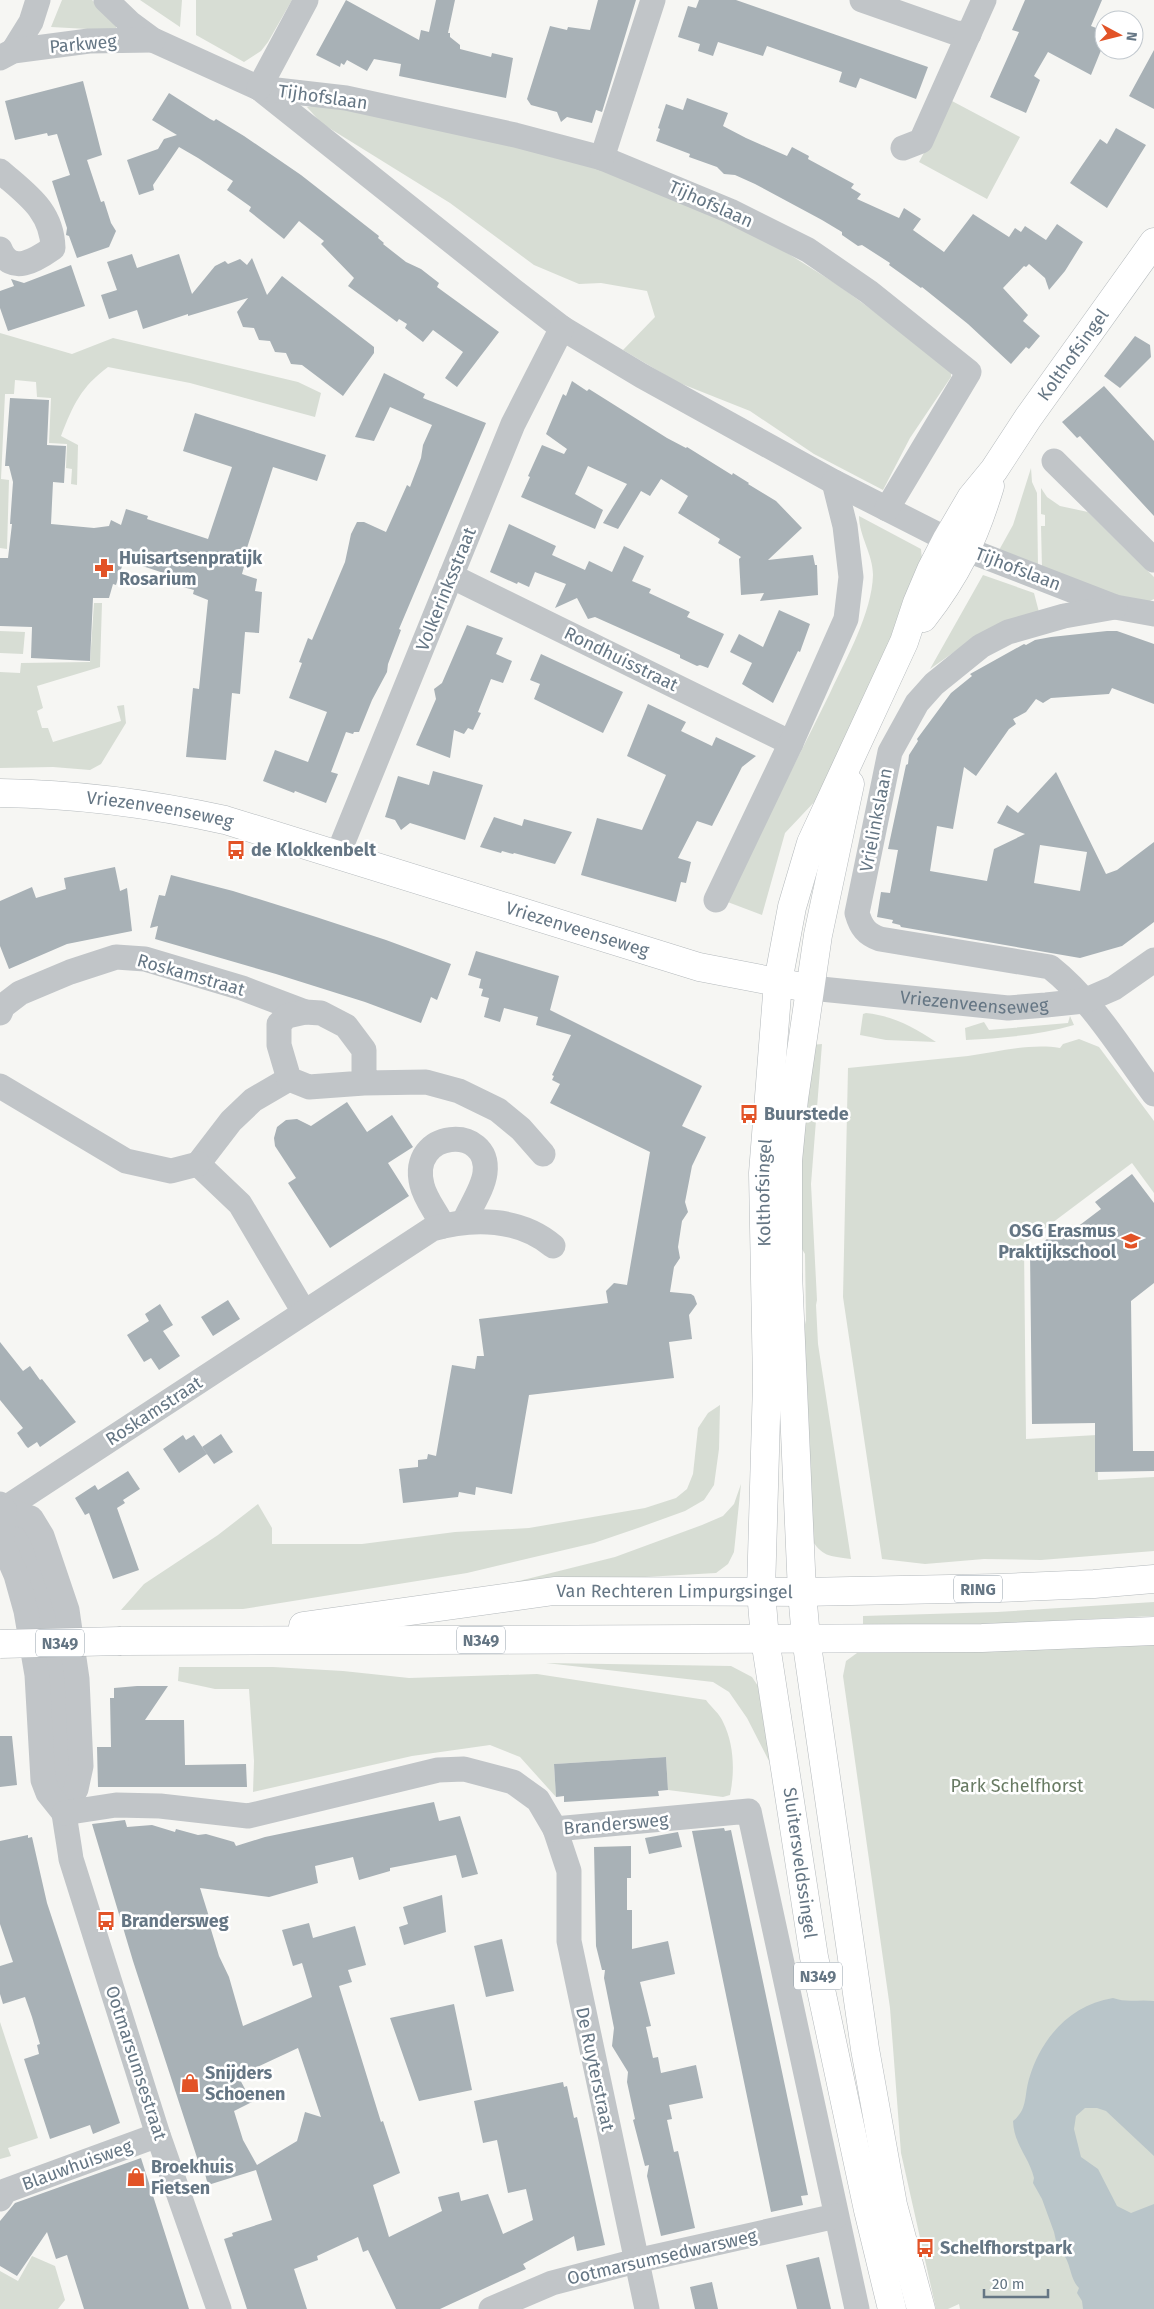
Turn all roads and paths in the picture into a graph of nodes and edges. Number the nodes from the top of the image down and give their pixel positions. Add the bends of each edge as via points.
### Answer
1 (38, 0) edge
2 (106, 0) edge
3 (306, 0) edge
4 (653, 0) edge
5 (862, 0) edge
6 (984, 0) edge
7 (969, 34) junction
8 (153, 40) junction
9 (7, 54) edge
10 (259, 88) junction
11 (903, 148) dead end
12 (602, 158) junction
13 (0, 171) edge
14 (1154, 242) edge
15 (0, 248) edge
16 (562, 328) junction
17 (1054, 460) dead end
18 (834, 482) junction
19 (887, 509) junction
20 (958, 544) junction
21 (1154, 560) edge
22 (451, 576) junction
23 (1115, 607) junction
24 (1154, 614) edge
25 (791, 743) junction
26 (855, 749) junction
27 (0, 793) edge
28 (338, 854) junction
29 (716, 900) dead end
30 (1154, 960) edge
31 (778, 982) junction
32 (811, 988) junction
33 (1084, 1001) junction
34 (305, 1012) junction
35 (0, 1013) edge
36 (289, 1079) junction
37 (364, 1083) junction
38 (0, 1086) edge
39 (1154, 1094) edge
40 (543, 1154) dead end
41 (198, 1164) junction
42 (553, 1246) dead end
43 (304, 1312) junction
44 (2, 1507) edge
45 (1154, 1579) edge
46 (761, 1591) junction
47 (802, 1592) junction
48 (1154, 1631) edge
49 (806, 1638) junction
50 (765, 1639) junction
51 (197, 1640) junction
52 (0, 1644) edge
53 (748, 1811) joint
54 (64, 1813) junction
55 (555, 1829) junction
56 (158, 2135) junction
57 (0, 2199) edge
58 (836, 2216) junction
59 (636, 2261) junction
60 (219, 2309) edge
61 (490, 2309) edge
62 (647, 2309) edge
63 (857, 2309) edge
64 (892, 2309) edge
65 (921, 2309) edge

1 - 9 street, Parkweg via 30,22
2 - 8 street, Tijhofslaan
3 - 10 street
4 - 12 street
5 - 7 street via 956,33
6 - 7 street
7 - 11 street via 921,141
8 - 9 street, Parkweg via 89,41
8 - 10 street, Tijhofslaan
10 - 12 street, Tijhofslaan via 346,98 515,135
10 - 16 street, Tijhofslaan
12 - 19 street, Tijhofslaan via 730,211 808,250 869,292 969,372
13 - 15 street via 41,207 53,236 53,248 36,260 14,264 4,259
14 - 20 main road, Kolthofsingel via 1024,423 994,470 979,522
16 - 18 street, Tijhofslaan
16 - 22 street, Volkerinksstraat via 513,424
17 - 21 street
18 - 19 street, Tijhofslaan
18 - 25 street via 851,577 846,619
19 - 20 street, Tijhofslaan
20 - 23 street, Tijhofslaan
20 - 26 main road, Kolthofsingel via 917,603 904,642
22 - 25 street, Rondhuisstraat
22 - 28 street, Volkerinksstraat
23 - 24 street, Tijhofslaan
23 - 33 street, Vrielinkslaan via 1064,616 1008,632 981,646 934,684 917,703 890,752 857,913 860,926 880,939 1050,967 1068,981
25 - 29 street
26 - 31 main road, Kolthofsingel via 811,843 792,907
26 - 32 main road, Kolthofsingel via 818,936
27 - 28 main road, Vriezenveenseweg via 50,793 165,806 226,820
28 - 31 main road, Vriezenveenseweg via 698,967
30 - 33 street, Vriezenveenseweg via 1114,988
31 - 32 main road, Vriezenveenseweg
31 - 46 main road, Kolthofsingel via 763,1173 767,1383
32 - 33 street, Vriezenveenseweg via 1008,1008
32 - 47 main road, Kolthofsingel via 794,1100 787,1208
33 - 39 street, Vrielinkslaan
34 - 35 street, Roskamstraat via 242,988 144,959 116,957 20,993
34 - 36 street via 287,1016 279,1024 279,1045
34 - 37 street, Roskamstraat via 321,1013 346,1026 364,1050
36 - 37 street via 309,1087
36 - 41 street via 252,1100 231,1121
37 - 40 street via 426,1082 459,1091 498,1110
38 - 41 street via 126,1161 171,1170
41 - 43 street via 240,1204
42 - 43 street, Roskamstraat via 543,1237 512,1225 479,1221 454,1224 424,1234
43 - 44 street, Roskamstraat
44 - 54 street, Ootmarsumsestraat via 19,1534 49,1614 59,1677
45 - 47 main road, Van Rechteren Limpurgsingel / RING via 999,1588
46 - 47 main road, Van Rechteren Limpurgsingel / N349
46 - 50 main road, Sluitersveldssingel
46 - 51 main road, Van Rechteren Limpurgsingel / N349 via 554,1591
47 - 49 main road, N349
48 - 49 main road, Van Rechteren Limpurgsingel via 982,1638
49 - 50 main road, Van Rechteren Limpurgsingel
49 - 65 main road, N349 via 865,2049 893,2205
50 - 51 main road, Van Rechteren Limpurgsingel / N349
50 - 64 main road, Sluitersveldssingel / N349 via 814,1957
51 - 52 main road, Van Rechteren Limpurgsingel / N349, bridge
53 - 55 street, Brandersweg
53 - 58 street, Sluitersveldssingel
54 - 55 street, Brandersweg via 116,1804 248,1816 438,1770 464,1769 513,1782 538,1800
54 - 56 street, Ootmarsumsestraat via 71,1859
55 - 59 street, De Ruyterstraat via 569,1871 568,1941
56 - 57 street, Blauwhuisweg via 5,2191
56 - 60 street, Ootmarsumsestraat
58 - 59 street, Ootmarsumsedwarsweg
58 - 63 street, Sluitersveldssingel
59 - 61 street, Ootmarsumsedwarsweg via 552,2283
59 - 62 street, De Ruyterstraat

